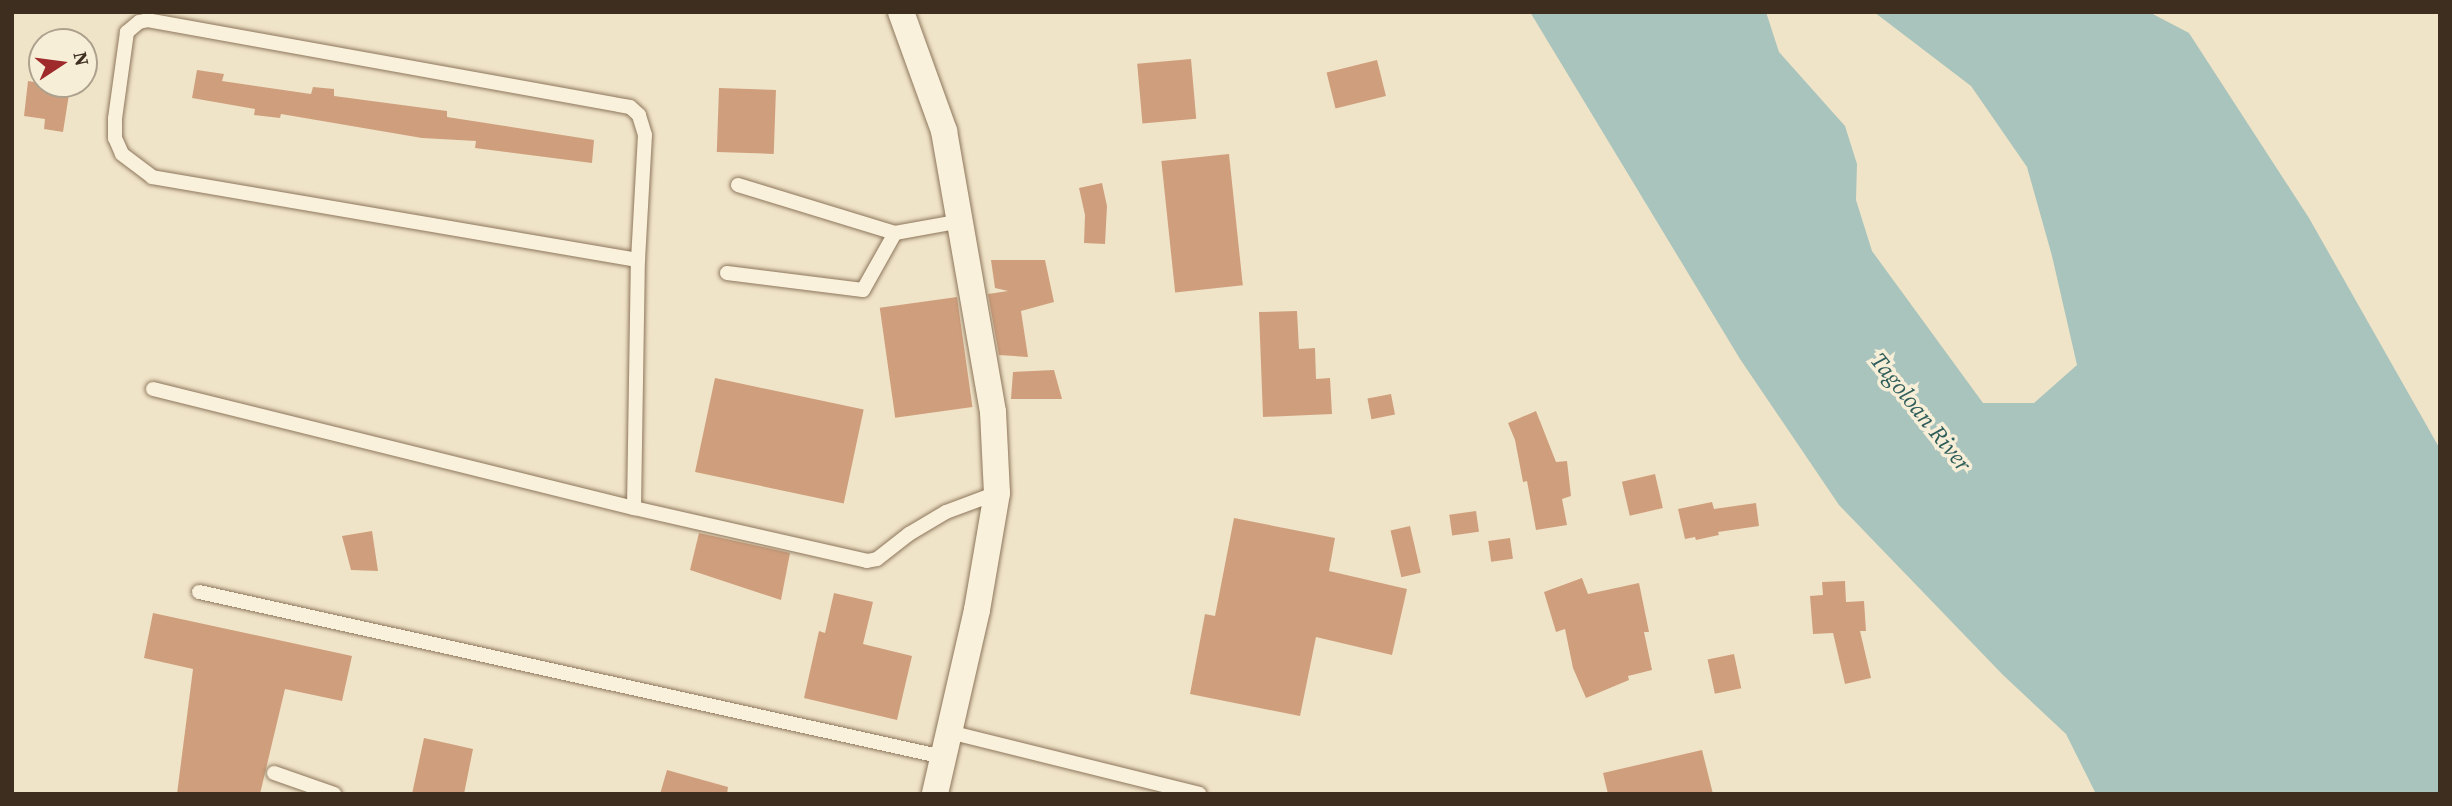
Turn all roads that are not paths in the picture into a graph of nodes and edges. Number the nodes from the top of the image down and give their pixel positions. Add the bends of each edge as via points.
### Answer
1 (901, 12) edge
2 (738, 185) dead end
3 (961, 221) junction
4 (895, 233) junction
5 (638, 260) junction
6 (727, 272) dead end
7 (153, 389) dead end
8 (997, 493) junction
9 (634, 508) junction
10 (199, 592) dead end
11 (946, 744) junction
12 (274, 773) dead end
13 (334, 794) edge
14 (934, 794) edge
15 (1199, 794) edge

1 - 3 street via 944,131
2 - 4 lane
3 - 4 lane
3 - 8 street via 993,412
4 - 6 lane via 863,290
5 - 5 lane via 645,135 639,114 629,107 148,20 127,32 115,138 122,154 152,177
5 - 9 lane
7 - 9 lane
8 - 9 lane via 946,512 877,559 867,561
8 - 11 street via 977,610
10 - 11 lane
11 - 14 street
11 - 15 lane
12 - 13 lane

